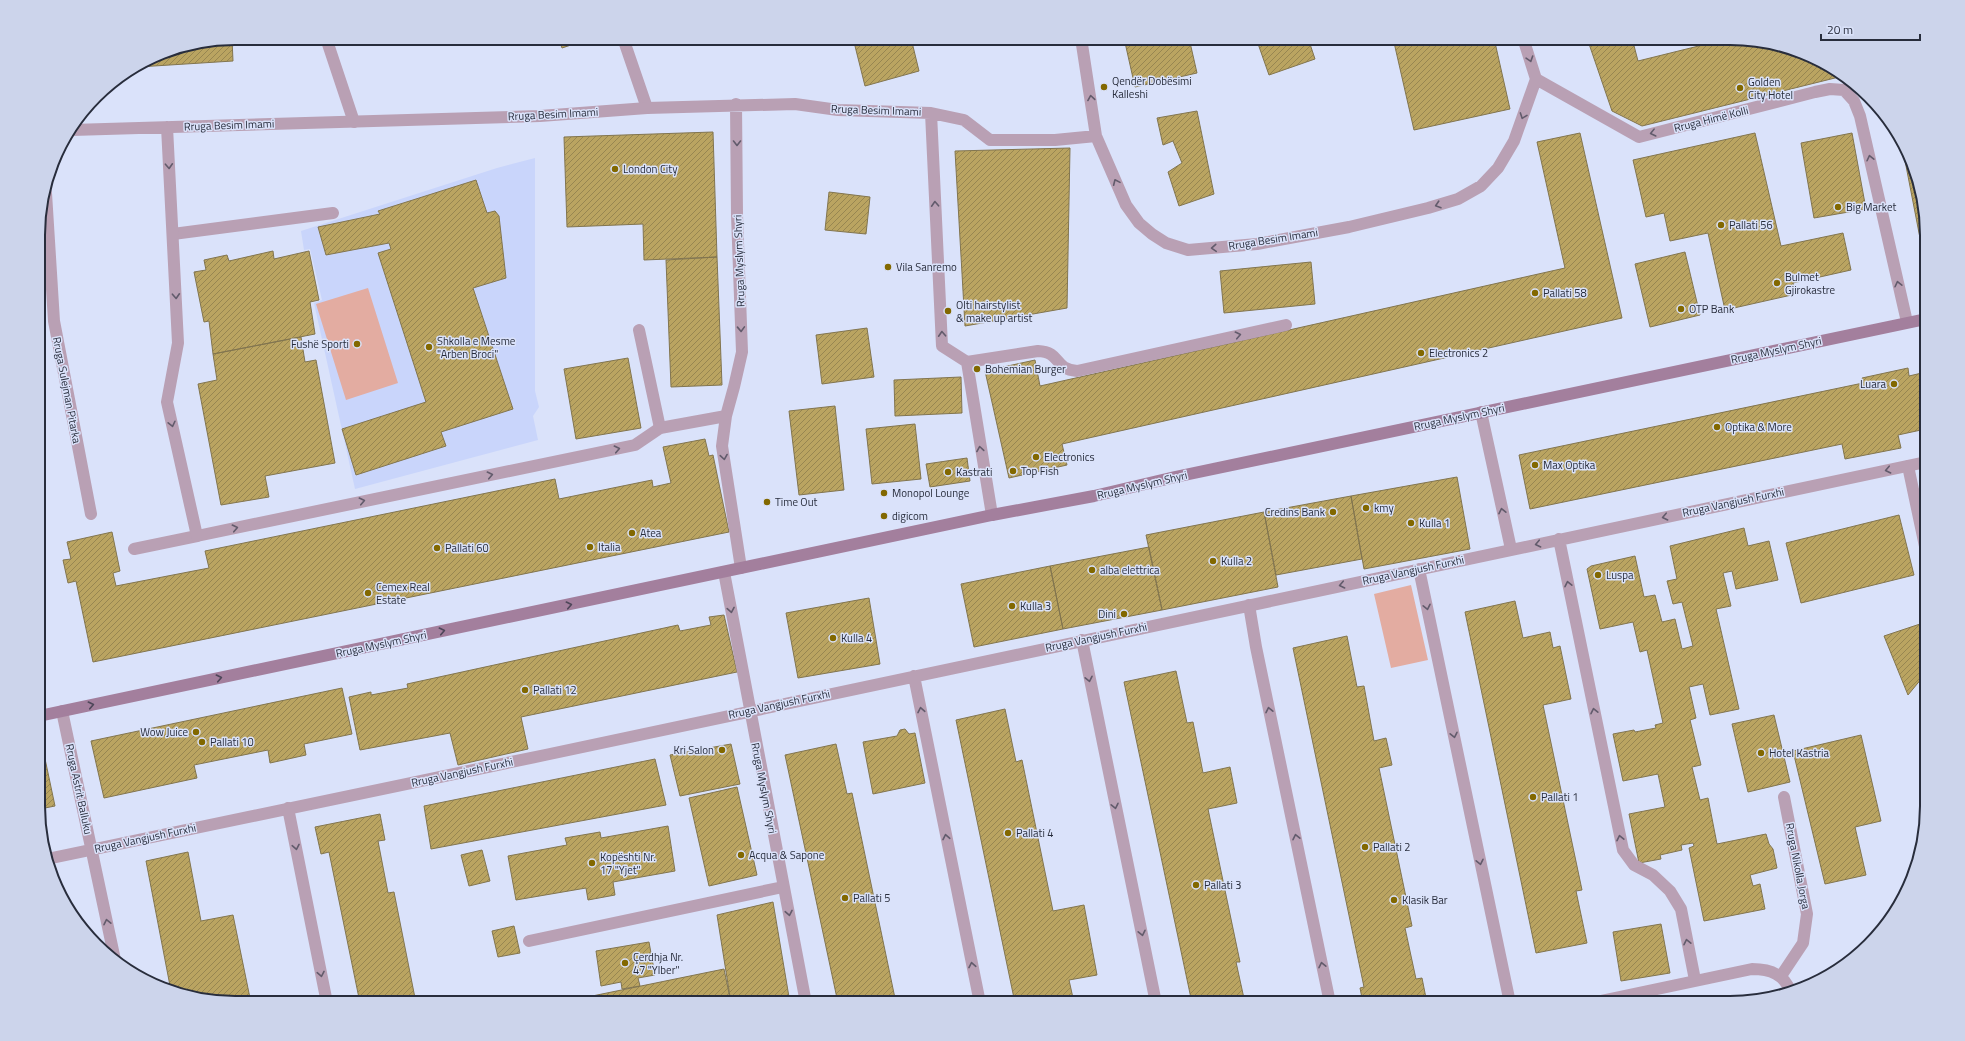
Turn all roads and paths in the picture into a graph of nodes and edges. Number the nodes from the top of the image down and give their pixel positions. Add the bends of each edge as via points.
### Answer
1 (328, 45) edge
2 (625, 45) edge
3 (1082, 45) edge
4 (1525, 45) edge
5 (1536, 80) junction
6 (736, 104) junction
7 (647, 108) junction
8 (931, 112) junction
9 (354, 122) junction
10 (167, 127) junction
11 (77, 130) edge
12 (1096, 136) junction
13 (47, 210) edge
14 (333, 213) dead end
15 (173, 234) junction
16 (1920, 319) edge
17 (1907, 322) junction
18 (1286, 325) dead end
19 (639, 330) dead end
20 (967, 362) junction
21 (1481, 412) junction
22 (726, 416) junction
23 (660, 428) junction
24 (1920, 463) edge
25 (1908, 466) junction
26 (92, 514) dead end
27 (992, 515) junction
28 (1920, 523) edge
29 (197, 536) junction
30 (1559, 539) junction
31 (134, 549) dead end
32 (1511, 549) junction
33 (741, 568) junction
34 (1419, 569) junction
35 (724, 572) junction
36 (1249, 604) junction
37 (1082, 640) junction
38 (914, 676) junction
39 (749, 710) junction
40 (62, 711) junction
41 (45, 715) edge
42 (1784, 797) dead end
43 (288, 808) junction
44 (92, 850) junction
45 (52, 857) edge
46 (783, 887) junction
47 (529, 941) dead end
48 (113, 952) edge
49 (1781, 976) junction
50 (1696, 980) junction
51 (1788, 987) edge
52 (326, 996) edge
53 (805, 996) edge
54 (979, 996) edge
55 (1155, 996) edge
56 (1329, 996) edge
57 (1509, 996) edge
58 (1623, 996) edge

1 - 9 street
2 - 7 street
12 -> 3 street
4 -> 5 street
5 -> 12 street, Rruga Besim Imami via 1514,141 1498,168 1481,186 1458,199 1428,208 1349,227 1257,244 1188,250 1166,243 1152,234 1139,223 1126,204
17 -> 5 street, Rruga Himë Kolli via 1860,116 1854,101 1844,90 1815,92 1639,137
6 - 7 street, Rruga Besim Imami
6 - 8 street, Rruga Besim Imami via 795,104 838,110
6 -> 22 street, Rruga Myslym Shyri via 742,352
7 - 9 street, Rruga Besim Imami via 545,116
8 - 12 street, Rruga Besim Imami via 964,120 990,140 1055,140
20 -> 8 street via 942,346
9 - 10 street, Rruga Besim Imami
10 - 11 street, Rruga Besim Imami
10 -> 15 street
13 - 26 street, Rruga Sulejman Pitarka via 54,321
14 - 15 street
15 -> 29 street via 178,343 167,402
16 - 17 street, Rruga Myslym Shyri
17 - 21 street, Rruga Myslym Shyri
20 -> 18 street via 1038,350 1052,353 1061,366 1077,371
19 - 23 street
27 -> 20 street
21 - 27 street, Rruga Myslym Shyri via 1094,496
32 -> 21 street
22 - 23 street
22 -> 33 street, Rruga Myslym Shyri via 722,446
29 -> 23 street via 635,445
24 - 25 street, Rruga Vangjush Furxhi
25 - 28 street
25 -> 30 street, Rruga Vangjush Furxhi
27 - 33 street, Rruga Myslym Shyri
29 - 31 street
30 -> 32 street, Rruga Vangjush Furxhi
50 -> 30 street via 1680,909 1670,891 1653,874 1634,865 1623,850
32 - 34 street, Rruga Vangjush Furxhi
33 - 35 street, Rruga Myslym Shyri
34 -> 36 street, Rruga Vangjush Furxhi
34 -> 57 street
35 -> 39 street, Rruga Myslym Shyri
40 -> 35 street, Rruga Myslym Shyri
36 - 37 street, Rruga Vangjush Furxhi
56 -> 36 street
37 - 38 street, Rruga Vangjush Furxhi
37 -> 55 street
38 - 39 street, Rruga Vangjush Furxhi
54 -> 38 street
39 - 43 street, Rruga Vangjush Furxhi
39 - 46 street, Rruga Myslym Shyri
40 - 41 street, Rruga Myslym Shyri
40 - 44 street, Rruga Astrit Balluku
42 - 49 street, Rruga Nikolla Jorga via 1807,914 1804,943
43 - 44 street, Rruga Vangjush Furxhi
43 -> 52 street
44 - 45 street, Rruga Vangjush Furxhi
48 -> 44 street, Rruga Astrit Balluku
46 - 47 street
46 -> 53 street, Rruga Myslym Shyri
49 - 50 street via 1767,969 1752,969
49 - 51 street
50 - 58 street

